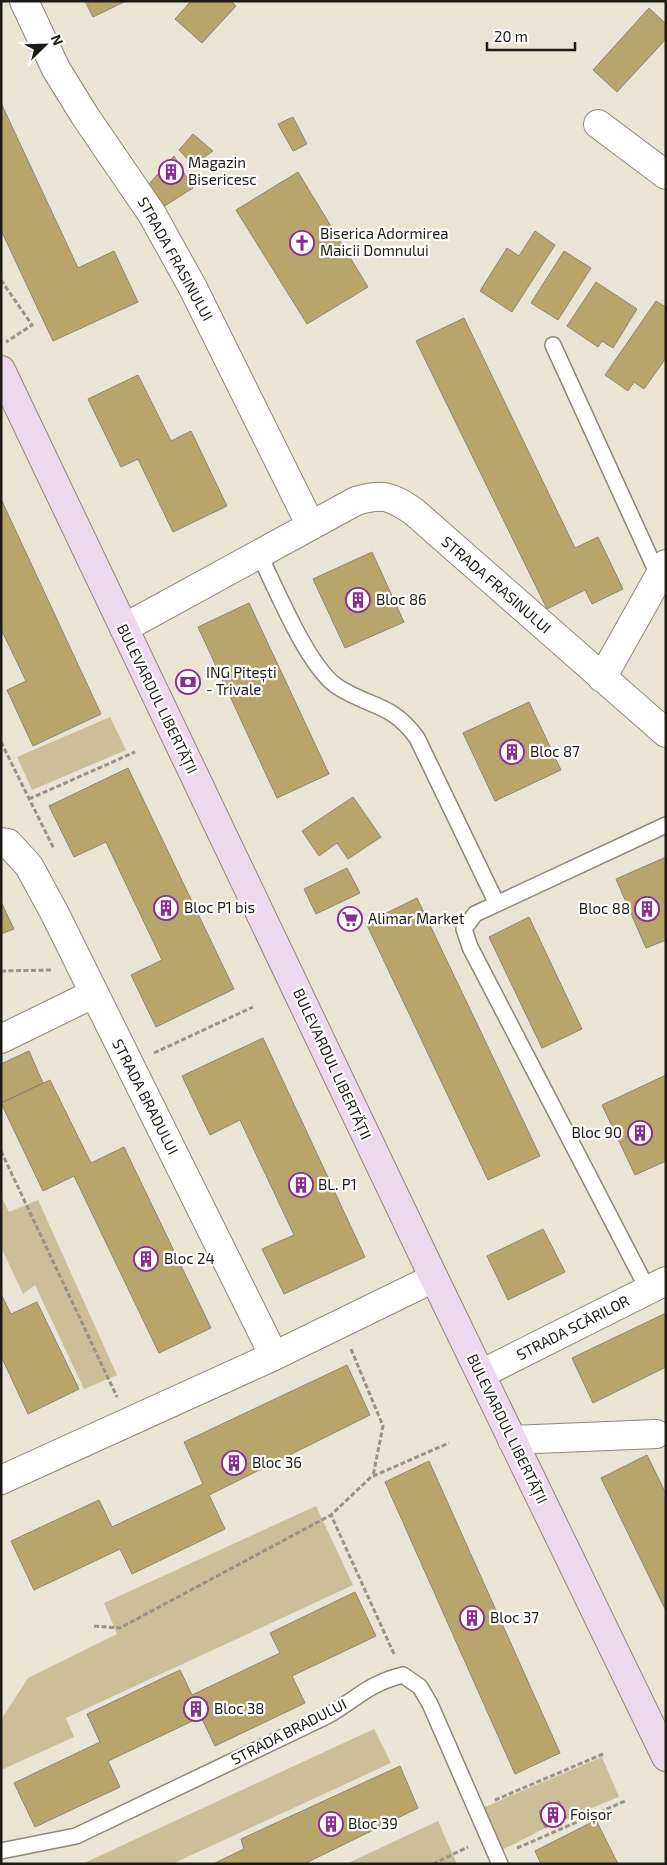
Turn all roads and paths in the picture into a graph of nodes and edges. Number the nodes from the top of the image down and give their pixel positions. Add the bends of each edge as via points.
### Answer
1 (24, 1) edge
2 (598, 124) dead end
3 (666, 175) edge
4 (1, 280) edge
5 (1, 345) edge
6 (553, 345) dead end
7 (1, 370) edge
8 (311, 526) junction
9 (259, 554) junction
10 (662, 571) edge
11 (124, 628) junction
12 (602, 678) junction
13 (666, 733) edge
14 (135, 752) dead end
15 (29, 799) dead end
16 (666, 825) edge
17 (5, 843) edge
18 (497, 904) junction
19 (1, 970) edge
20 (88, 982) junction
21 (254, 1007) dead end
22 (1, 1038) edge
23 (128, 1065) junction
24 (1, 1151) edge
25 (434, 1278) junction
26 (657, 1286) edge
27 (340, 1324) junction
28 (274, 1356) junction
29 (481, 1374) junction
30 (118, 1400) dead end
31 (656, 1434) dead end
32 (512, 1440) junction
33 (448, 1443) dead end
34 (373, 1476) junction
35 (1, 1480) edge
36 (331, 1515) junction
37 (94, 1626) dead end
38 (403, 1676) junction
39 (603, 1754) dead end
40 (666, 1757) edge
41 (625, 1801) dead end
42 (476, 1808) junction
43 (488, 1838) junction
44 (1, 1851) edge
45 (498, 1860) edge
46 (433, 1864) edge

1 - 8 street, STRADA FRASINULUI via 56,69 148,207 175,255
2 - 3 street
4 - 5 path via 32,325
6 - 10 lane
7 - 11 main road, BULEVARDUL LIBERTĂȚII
8 - 9 street, STRADA FRASINULUI
8 - 12 street, STRADA FRASINULUI via 356,501 376,495 394,498
9 - 11 street, STRADA FRASINULUI
9 - 18 lane via 311,659 324,675 338,687 405,721 417,738
10 - 12 street
11 - 25 main road, BULEVARDUL LIBERTĂȚII
12 - 13 street, STRADA FRASINULUI
14 - 15 path
16 - 18 lane
17 - 20 street, STRADA BRADULUI via 29,866
18 - 26 lane via 475,914 464,930 470,947
19 - 20 path
20 - 22 street
20 - 23 street, STRADA BRADULUI
21 - 23 path
23 - 28 street, STRADA BRADULUI
24 - 30 path
25 - 27 street
25 - 29 main road, BULEVARDUL LIBERTĂȚII
26 - 29 street, STRADA SCĂRILOR
27 - 28 street
27 - 34 path via 383,1426
28 - 35 street
29 - 32 main road, BULEVARDUL LIBERTĂȚII
31 - 32 street
32 - 40 main road, BULEVARDUL LIBERTĂȚII
33 - 34 path
34 - 36 path
36 - 37 path via 120,1628
36 - 38 path
38 - 42 lane via 420,1687 430,1704
38 - 44 lane, STRADA BRADULUI via 384,1680 360,1692 349,1704 327,1716 76,1836
39 - 42 path
41 - 45 path
42 - 43 lane
43 - 45 lane
43 - 46 path

